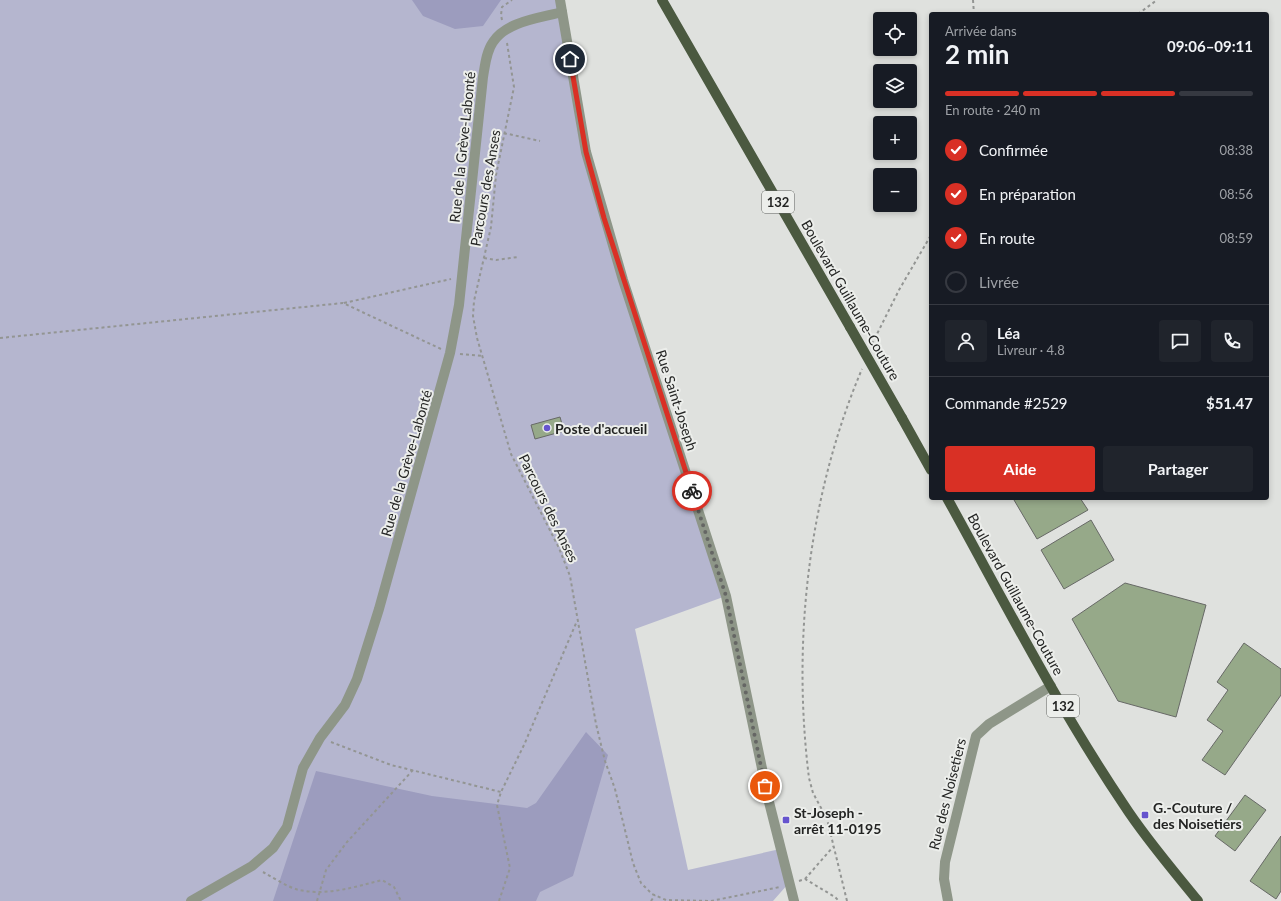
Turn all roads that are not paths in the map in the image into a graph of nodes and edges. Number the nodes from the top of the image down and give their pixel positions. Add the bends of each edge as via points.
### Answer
1 (560, 0) edge
2 (662, 0) edge
3 (562, 12) junction
4 (929, 466) edge
5 (948, 500) edge
6 (1051, 686) junction
7 (191, 901) edge
8 (794, 901) edge
9 (948, 901) edge
10 (1198, 901) edge

1 - 3 street, Rue Saint-Joseph
2 - 4 main road, Boulevard Guillaume-Couture / 132, bridge
3 - 7 street, Rue de la Grève-Labonté via 523,22 505,30 493,42 487,56 459,305 450,353 357,679 345,705 320,738 303,768 287,827 273,848 252,866
3 - 8 street, Rue Saint-Joseph via 586,152 623,280 726,596 765,786
5 - 6 main road, Boulevard Guillaume-Couture / 132
6 - 9 street, Rue des Noisetiers via 989,724 976,736 945,862 944,879
6 - 10 main road, Boulevard Guillaume-Couture / 132 via 1125,807

